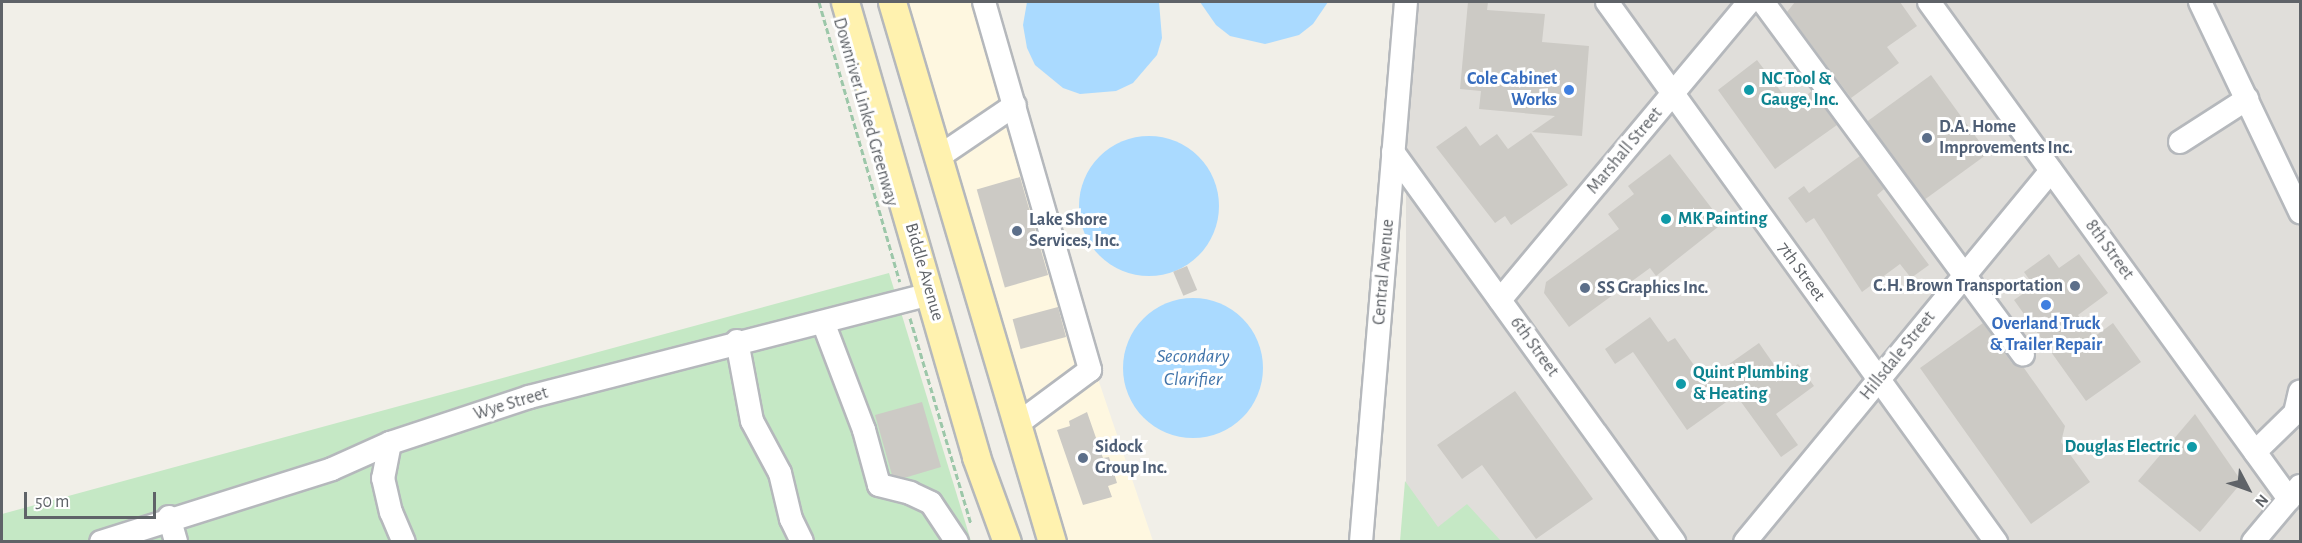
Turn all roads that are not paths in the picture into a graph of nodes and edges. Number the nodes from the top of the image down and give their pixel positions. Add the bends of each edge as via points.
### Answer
1 (845, 2) edge
2 (892, 2) edge
3 (984, 2) edge
4 (1406, 2) edge
5 (1606, 2) edge
6 (1749, 2) edge
7 (1763, 2) edge
8 (1929, 2) edge
9 (2200, 2) edge
10 (1673, 94) junction
11 (2247, 99) junction
12 (1015, 105) junction
13 (2180, 142) dead end
14 (1393, 152) junction
15 (938, 158) junction
16 (2051, 171) junction
17 (2301, 212) edge
18 (1964, 276) junction
19 (973, 281) junction
20 (918, 298) junction
21 (1500, 300) junction
22 (823, 322) junction
23 (737, 341) junction
24 (2023, 356) dead end
25 (1879, 379) junction
26 (2301, 392) edge
27 (1016, 425) junction
28 (390, 443) junction
29 (2255, 452) junction
30 (2295, 492) edge
31 (169, 517) junction
32 (965, 536) edge
33 (102, 541) edge
34 (176, 542) edge
35 (404, 542) edge
36 (802, 542) edge
37 (1007, 542) edge
38 (1052, 542) edge
39 (1361, 542) edge
40 (1674, 542) edge
41 (1745, 542) edge
42 (1996, 542) edge
43 (2253, 542) edge

1 - 20 main road, Biddle Avenue
2 - 15 main road
3 - 12 street
4 - 14 street, Central Avenue
5 - 10 street, 7th Street
6 - 10 street, Marshall Street
7 - 18 street
8 - 16 street, 8th Street
9 - 11 street
10 - 21 street, Marshall Street
10 - 25 street, 7th Street
11 - 13 street
11 - 17 street
12 - 15 street
12 - 27 street via 1090,370
14 - 21 street, 6th Street
14 - 39 street, Central Avenue
15 - 19 main road
16 - 18 street, Hillsdale Street
16 - 29 street, 8th Street
18 - 24 street
18 - 25 street, Hillsdale Street
19 - 20 main road
19 - 27 main road
20 - 22 street, Wye Street
20 - 37 main road, Biddle Avenue
21 - 40 street, 6th Street
22 - 23 street, Wye Street
22 - 32 street via 864,430 879,484 910,492 931,503
23 - 28 street, Wye Street via 529,397
23 - 36 street via 752,421 780,473 791,519
25 - 41 street, Hillsdale Street
25 - 42 street, 7th Street
26 - 29 street via 2295,413
27 - 38 main road
28 - 31 street, Wye Street via 332,470
28 - 35 street via 383,478
29 - 30 street, 8th Street
30 - 43 street
31 - 33 street, Wye Street
31 - 34 street

